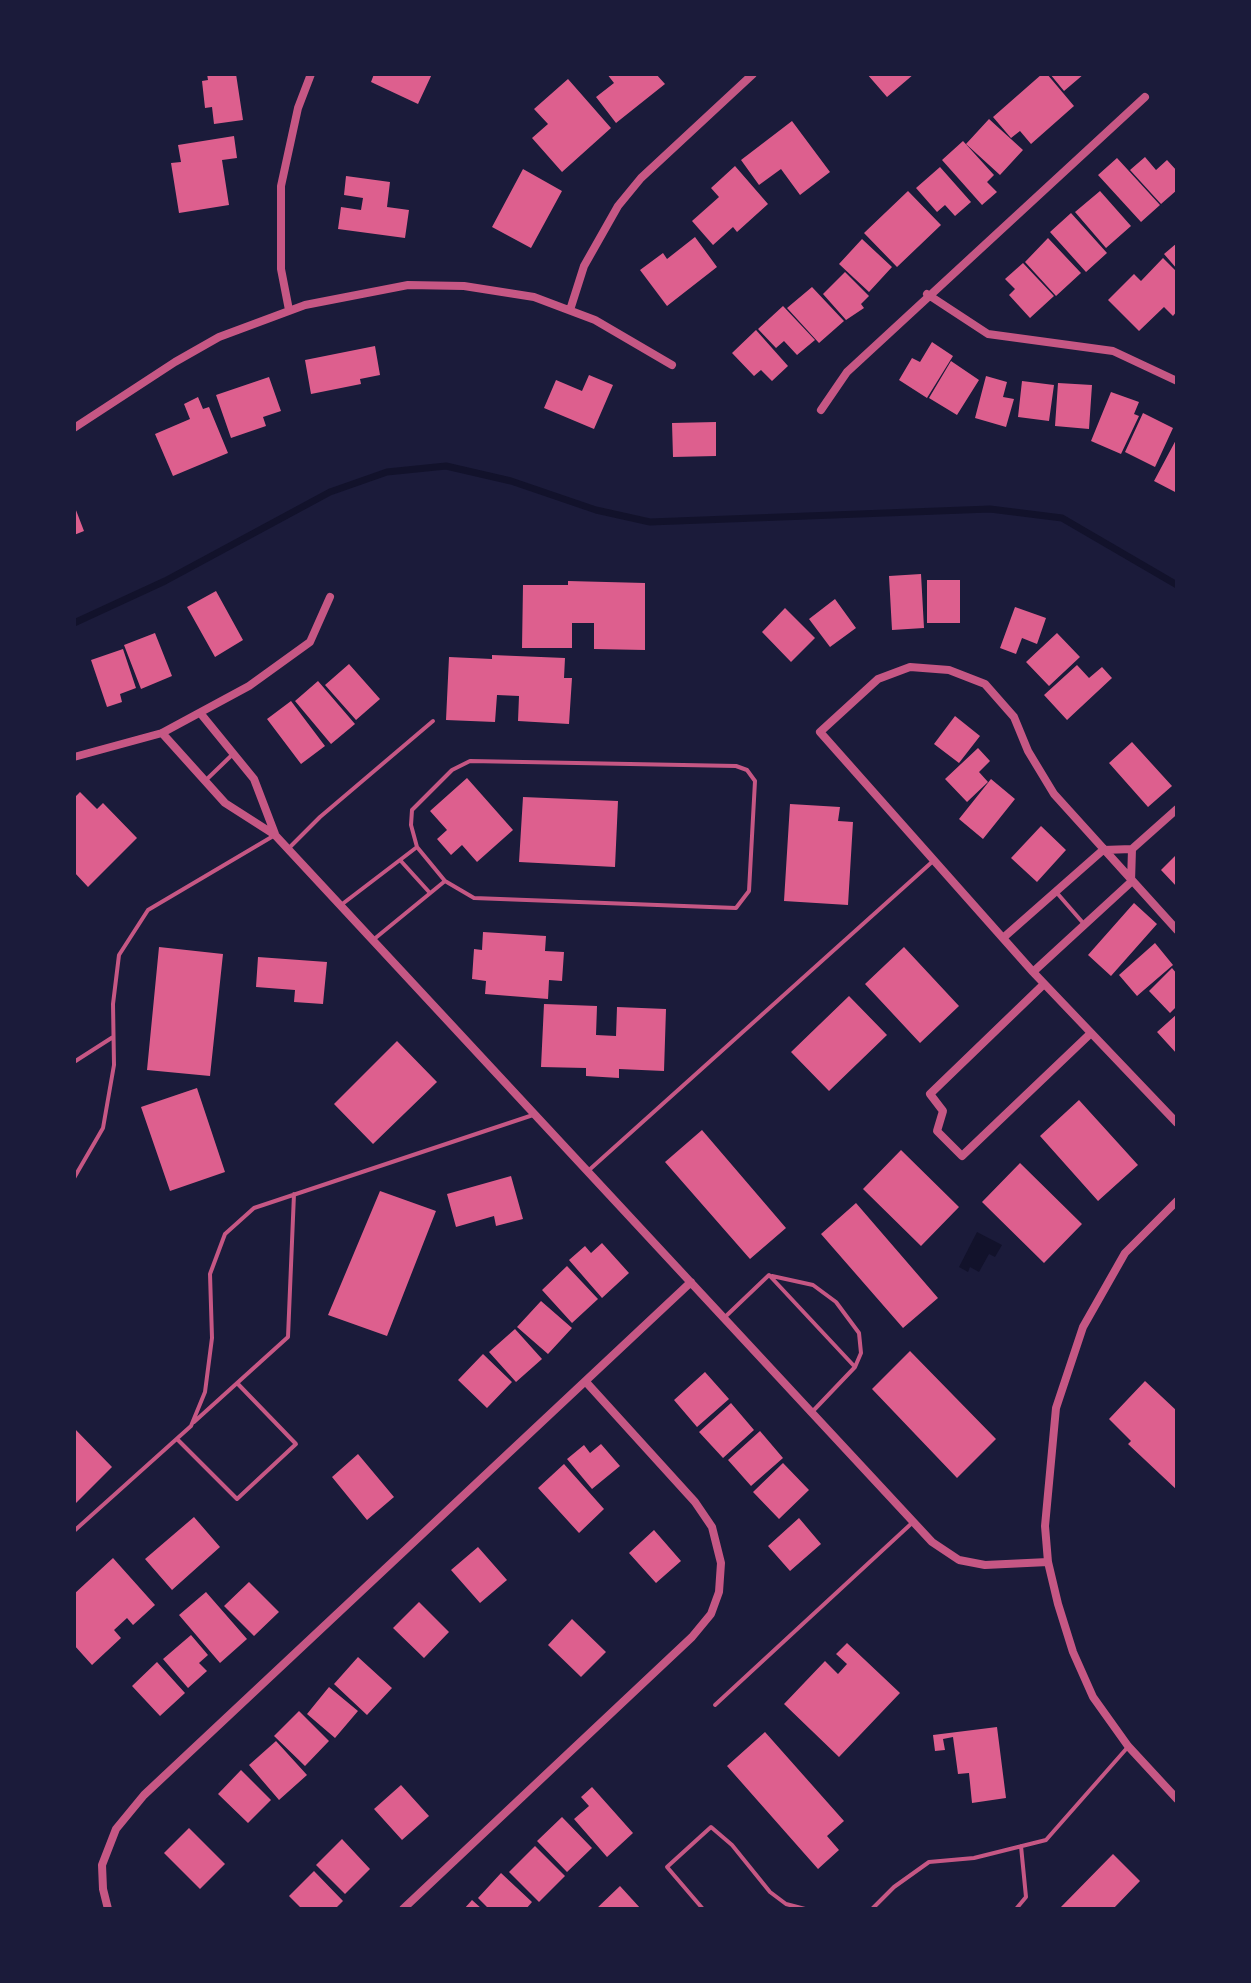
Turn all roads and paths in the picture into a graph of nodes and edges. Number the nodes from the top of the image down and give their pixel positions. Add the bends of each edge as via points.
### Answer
1 (311, 74) edge
2 (753, 74) edge
3 (1145, 97) dead end
4 (927, 294) junction
5 (289, 310) junction
6 (570, 310) junction
7 (672, 365) dead end
8 (1177, 381) edge
9 (821, 410) dead end
10 (74, 428) edge
11 (330, 597) dead end
12 (201, 714) junction
13 (433, 721) dead end
14 (162, 733) junction
15 (233, 754) junction
16 (74, 757) edge
17 (205, 781) junction
18 (1177, 809) edge
19 (275, 835) junction
20 (417, 847) junction
21 (288, 849) junction
22 (1132, 849) junction
23 (1103, 850) junction
24 (400, 860) junction
25 (934, 860) junction
26 (445, 881) junction
27 (1131, 882) junction
28 (1055, 891) junction
29 (430, 893) junction
30 (341, 905) junction
31 (1084, 924) junction
32 (1177, 930) edge
33 (1003, 938) junction
34 (373, 940) junction
35 (1033, 972) junction
36 (1044, 984) junction
37 (1091, 1033) junction
38 (113, 1037) junction
39 (74, 1062) edge
40 (536, 1115) junction
41 (1177, 1123) edge
42 (588, 1171) junction
43 (74, 1178) edge
44 (294, 1194) junction
45 (1177, 1201) edge
46 (769, 1275) junction
47 (691, 1282) junction
48 (724, 1318) junction
49 (855, 1367) junction
50 (586, 1382) junction
51 (237, 1383) junction
52 (811, 1413) junction
53 (191, 1426) junction
54 (176, 1439) junction
55 (912, 1523) junction
56 (74, 1531) edge
57 (1048, 1562) junction
58 (715, 1705) dead end
59 (1128, 1746) junction
60 (1177, 1799) edge
61 (1021, 1846) junction
62 (876, 1908) edge
63 (108, 1909) edge
64 (403, 1909) edge
65 (703, 1909) edge
66 (805, 1909) edge
67 (1016, 1909) edge

1 - 5 street via 281,186 281,269
2 - 6 street via 618,206 584,266
3 - 4 street
4 - 8 street via 988,334 1113,351
4 - 9 street via 847,372
5 - 6 street via 408,285 464,286 534,297
5 - 10 street via 219,337
6 - 7 street
11 - 12 street via 310,642
12 - 14 street
12 - 15 street
13 - 21 lane
14 - 16 street
14 - 17 street
15 - 17 lane
15 - 19 street via 254,779
17 - 19 street via 225,803
18 - 22 street
19 - 21 street
19 - 38 lane via 148,910 119,955
20 - 24 lane
20 - 26 lane
20 - 26 lane via 412,810 452,770 470,761 736,766 755,781 749,891 736,908 474,898
21 - 30 street
22 - 23 street
22 - 27 street
23 - 25 street via 1054,794 1014,717 985,684 949,670 910,667 878,679 820,732
23 - 27 street
23 - 28 street
24 - 29 lane
24 - 30 lane
25 - 33 street
25 - 42 lane
26 - 29 lane
27 - 31 street
27 - 32 street
28 - 31 lane
28 - 33 street
29 - 34 lane
30 - 34 street
31 - 35 street
33 - 35 street
34 - 40 street
35 - 36 street
36 - 37 street
36 - 37 street via 930,1094 943,1111 937,1131 962,1156
37 - 41 street
38 - 39 lane
38 - 43 lane via 114,1065 103,1128
40 - 42 street
40 - 44 lane
42 - 47 street
44 - 51 lane via 288,1337
44 - 53 lane via 254,1208 225,1234 210,1274 212,1338 205,1392
45 - 57 street via 1125,1253 1089,1314 1067,1367 1049,1450
46 - 48 lane
46 - 49 lane
46 - 49 lane via 813,1285 836,1302 859,1333 861,1353
47 - 48 street
47 - 50 street
48 - 52 street
49 - 52 lane
50 - 63 street via 144,1795 116,1829 102,1865
50 - 64 street via 712,1527 721,1563 719,1592 711,1614 692,1637
51 - 53 lane
51 - 54 lane via 296,1444 237,1499
52 - 55 street
53 - 54 lane
54 - 56 lane
55 - 57 street via 959,1560 985,1565
55 - 58 lane
57 - 59 street via 1073,1652 1093,1697
59 - 60 street
59 - 61 lane via 1046,1840
61 - 62 lane via 929,1862 894,1887
61 - 67 lane via 1026,1897
65 - 66 lane via 667,1867 711,1827 770,1892

